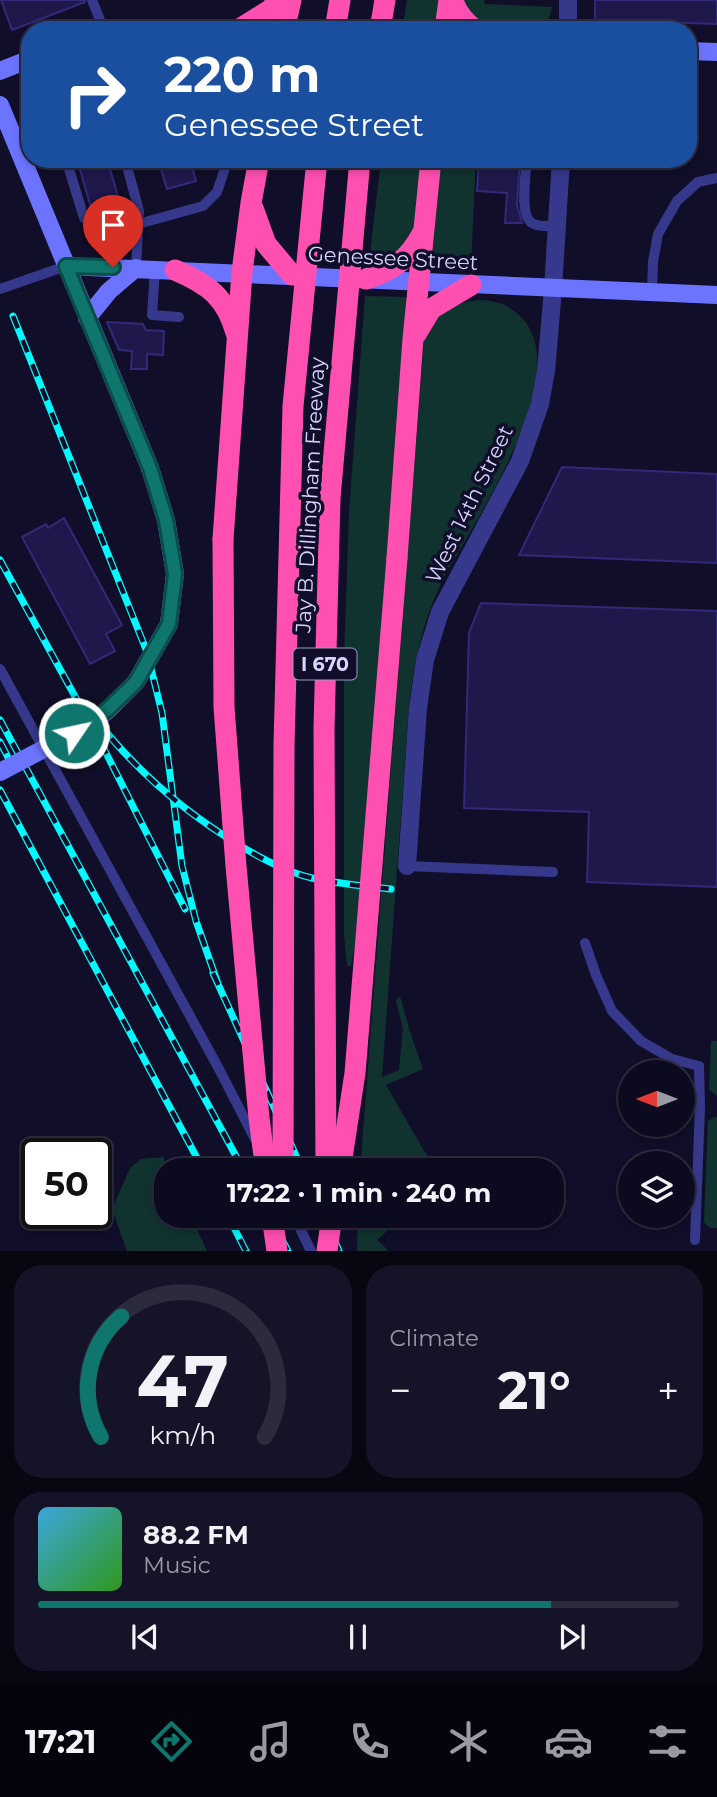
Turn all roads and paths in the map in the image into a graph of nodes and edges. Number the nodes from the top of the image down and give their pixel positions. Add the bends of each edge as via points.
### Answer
1 (92, 0) edge
2 (279, 0) edge
3 (291, 0) edge
4 (340, 0) edge
5 (385, 0) edge
6 (451, 0) edge
7 (568, 0) edge
8 (100, 21) edge
9 (253, 21) edge
10 (286, 21) edge
11 (336, 21) edge
12 (382, 21) edge
13 (447, 21) edge
14 (465, 21) edge
15 (568, 21) edge
16 (697, 51) edge
17 (717, 52) edge
18 (21, 63) edge
19 (0, 71) edge
20 (0, 105) edge
21 (6, 138) edge
22 (69, 168) edge
23 (127, 168) edge
24 (225, 168) edge
25 (257, 168) edge
26 (316, 168) edge
27 (359, 168) edge
28 (430, 168) edge
29 (526, 168) edge
30 (560, 168) edge
31 (717, 178) edge
32 (251, 203) junction
33 (138, 224) junction
34 (557, 226) junction
35 (425, 229) junction
36 (66, 266) junction
37 (155, 269) junction
38 (242, 272) junction
39 (292, 275) junction
40 (366, 279) junction
41 (420, 282) junction
42 (471, 285) junction
43 (0, 289) edge
44 (554, 289) junction
45 (652, 292) junction
46 (717, 295) edge
47 (179, 317) dead end
48 (87, 318) junction
49 (413, 339) junction
50 (237, 340) junction
51 (0, 669) edge
52 (0, 772) edge
53 (407, 866) joint
54 (553, 872) dead end
55 (585, 943) dead end
56 (262, 1158) edge
57 (266, 1158) edge
58 (283, 1158) edge
59 (326, 1158) edge
60 (342, 1158) edge
61 (274, 1228) edge
62 (283, 1228) edge
63 (299, 1228) edge
64 (326, 1228) edge
65 (330, 1228) edge
66 (695, 1240) dead end
67 (277, 1251) edge
68 (283, 1251) edge
69 (311, 1251) edge
70 (326, 1251) edge

1 - 8 lane
2 - 9 highway
3 - 10 highway
4 - 11 highway
5 - 12 highway
6 - 13 highway
6 - 14 highway
7 - 15 street
16 - 17 main road
18 - 19 main road
20 - 21 main road
21 - 36 main road
22 - 33 lane via 84,218
23 - 33 lane
24 - 33 lane via 218,192 203,206
25 - 32 highway
26 - 58 highway, Jay B. Dillingham Freeway / I 670, bridge via 293,406 284,746
27 - 59 highway, Jay B. Dillingham Freeway / I 670, bridge via 330,498 324,728
28 - 35 highway
29 - 34 lane via 524,212 528,221
30 - 34 street, West 14th Street
31 - 45 lane via 698,182 677,201 658,234
32 - 38 highway
32 - 39 highway via 266,244
33 - 37 lane
34 - 44 street, West 14th Street
35 - 40 highway via 405,259
35 - 41 highway
36 - 37 main road, Genessee Street
36 - 43 lane
36 - 48 main road
37 - 38 main road, Genessee Street
37 - 47 lane via 152,315
37 - 48 main road via 109,290
37 - 50 highway via 196,279 217,295 231,314
38 - 39 main road, Genessee Street
38 - 50 highway
39 - 40 main road, Genessee Street
40 - 41 main road, Genessee Street
41 - 42 main road, Genessee Street
41 - 49 highway
42 - 44 main road, Genessee Street
42 - 49 highway via 431,309
44 - 45 main road, Genessee Street
44 - 53 street, West 14th Street via 540,404 520,461 440,612 425,660
45 - 46 main road, Genessee Street
48 - 52 main road, bridge via 150,468 166,520 175,574 169,624 136,682 107,710
49 - 60 highway, bridge via 355,1073
50 - 57 highway, bridge via 223,540 225,720
51 - 56 lane via 219,1069
53 - 54 lane
55 - 66 lane via 612,1011 641,1041 672,1059 699,1066
61 - 67 highway, bridge
62 - 68 highway
63 - 69 lane
64 - 70 highway, bridge
65 - 70 highway, bridge

